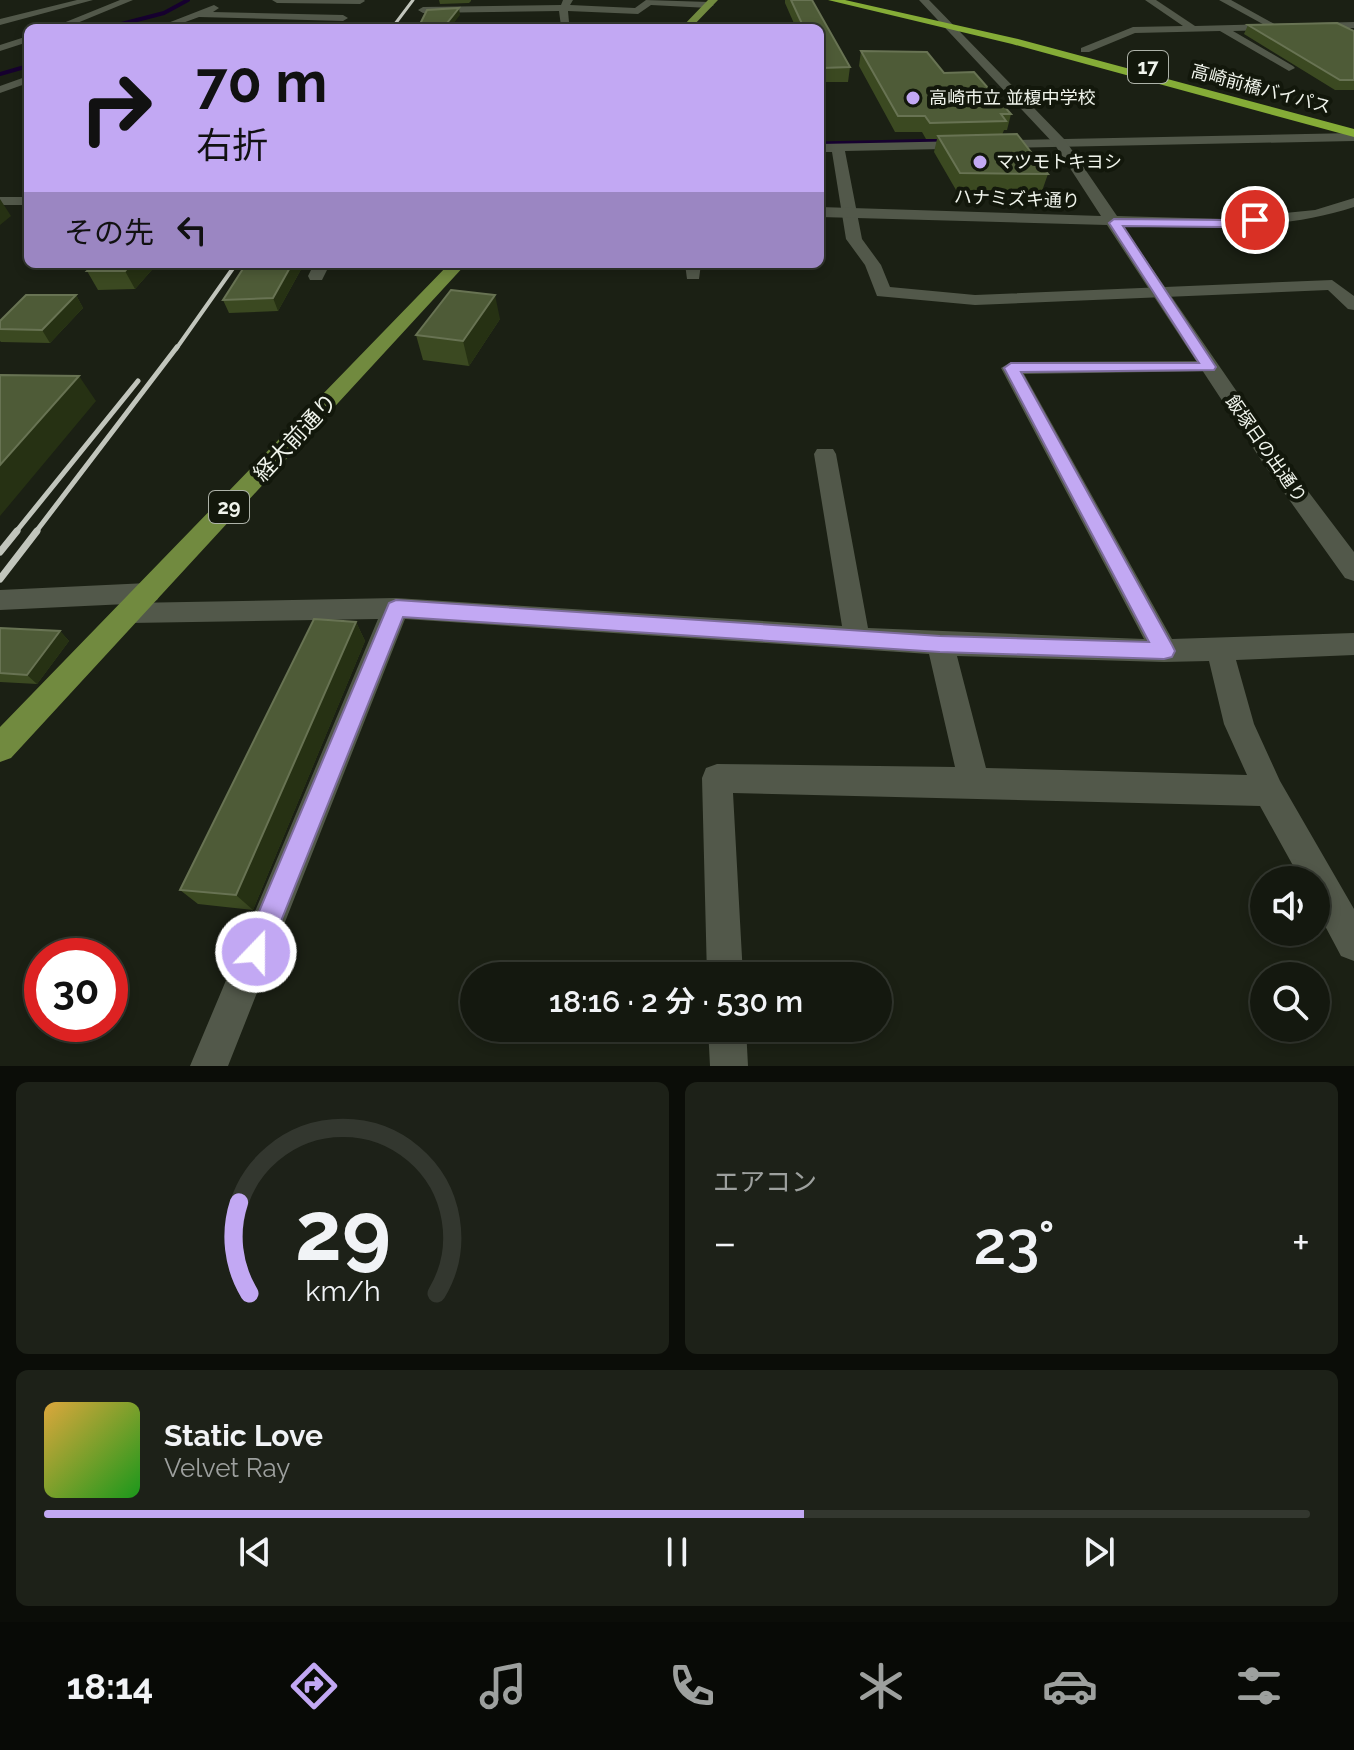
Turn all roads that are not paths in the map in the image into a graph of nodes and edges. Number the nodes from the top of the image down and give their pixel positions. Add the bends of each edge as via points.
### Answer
1 (88, 0) edge
2 (128, 0) edge
3 (277, 0) edge
4 (361, 0) edge
5 (430, 0) edge
6 (833, 0) edge
7 (854, 0) edge
8 (924, 0) edge
9 (1150, 0) edge
10 (1224, 0) edge
11 (599, 1) edge
12 (649, 2) edge
13 (711, 2) edge
14 (870, 3) junction
15 (566, 4) edge
16 (223, 5) dead end
17 (624, 6) junction
18 (200, 14) junction
19 (242, 17) junction
20 (291, 18) junction
21 (343, 18) junction
22 (612, 19) dead end
23 (944, 21) junction
24 (0, 22) edge
25 (66, 24) edge
26 (171, 24) edge
27 (228, 24) edge
28 (286, 24) edge
29 (339, 24) edge
30 (564, 24) edge
31 (690, 24) edge
32 (1354, 25) edge
33 (1273, 26) junction
34 (1192, 27) junction
35 (1220, 27) junction
36 (24, 40) edge
37 (1024, 43) junction
38 (971, 47) junction
39 (0, 48) edge
40 (1085, 50) junction
41 (1289, 68) dead end
42 (24, 81) edge
43 (0, 90) edge
44 (1354, 123) edge
45 (1354, 135) edge
46 (1060, 143) junction
47 (824, 148) edge
48 (838, 148) junction
49 (0, 201) edge
50 (24, 201) edge
51 (1354, 202) edge
52 (824, 212) edge
53 (849, 213) junction
54 (1114, 223) junction
55 (454, 268) edge
56 (1159, 291) junction
57 (1354, 305) edge
58 (1209, 367) junction
59 (825, 454) dead end
60 (1354, 571) edge
61 (0, 600) edge
62 (139, 603) junction
63 (396, 608) junction
64 (857, 639) junction
65 (940, 644) junction
66 (1354, 644) edge
67 (1219, 648) junction
68 (1164, 651) junction
69 (0, 748) edge
70 (974, 782) junction
71 (1269, 791) junction
72 (1354, 943) edge
73 (724, 962) edge
74 (728, 1042) edge
75 (209, 1066) edge
76 (729, 1066) edge

1 - 24 street
2 - 25 street
3 - 4 street
4 - 21 street
5 - 15 street via 420,15
6 - 23 highway, 高崎前橋バイパス / 17
7 - 14 highway, 高崎前橋バイパス / 17
8 - 14 highway
8 - 23 street, 飯塚日の出通り
9 - 34 street
10 - 33 street
11 - 17 street
12 - 13 street
12 - 17 street
13 - 31 main road
14 - 23 highway, 高崎前橋バイパス / 17
15 - 17 street
15 - 30 street
16 - 18 street
17 - 22 street
18 - 19 street
18 - 26 street
19 - 20 street
19 - 27 street
20 - 21 street
20 - 28 street
21 - 29 street
23 - 37 highway, 高崎前橋バイパス / 17
23 - 38 street, 飯塚日の出通り
23 - 40 highway, 高崎前橋バイパス / 17
32 - 33 street
33 - 35 street
34 - 35 street
34 - 40 street via 1133,30
35 - 41 street
36 - 39 street
37 - 38 highway via 989,40
37 - 45 highway, 高崎前橋バイパス / 17
38 - 46 street, 飯塚日の出通り
40 - 44 highway, 高崎前橋バイパス / 17
42 - 43 street
45 - 46 street
46 - 48 street
46 - 54 street, 飯塚日の出通り
47 - 48 street
48 - 53 street
49 - 50 street
51 - 54 street, ハナミズキ通り via 1317,214 1224,224
52 - 53 street, ハナミズキ通り
53 - 54 street, ハナミズキ通り
53 - 56 street via 854,239 873,265 883,292 975,300
54 - 56 street, 飯塚日の出通り
55 - 62 main road, 経大前通り / 29
56 - 57 street via 1332,285
56 - 58 street, 飯塚日の出通り
58 - 60 street, 飯塚日の出通り
58 - 68 street via 1011,368
59 - 64 street
61 - 62 street
62 - 63 street
62 - 69 main road, 経大前通り / 29
63 - 64 street
63 - 75 street
64 - 65 street
65 - 68 street
65 - 70 street
66 - 67 street
67 - 68 street
67 - 71 street via 1239,724
70 - 71 street
70 - 73 street via 717,778
71 - 72 street
74 - 76 street

